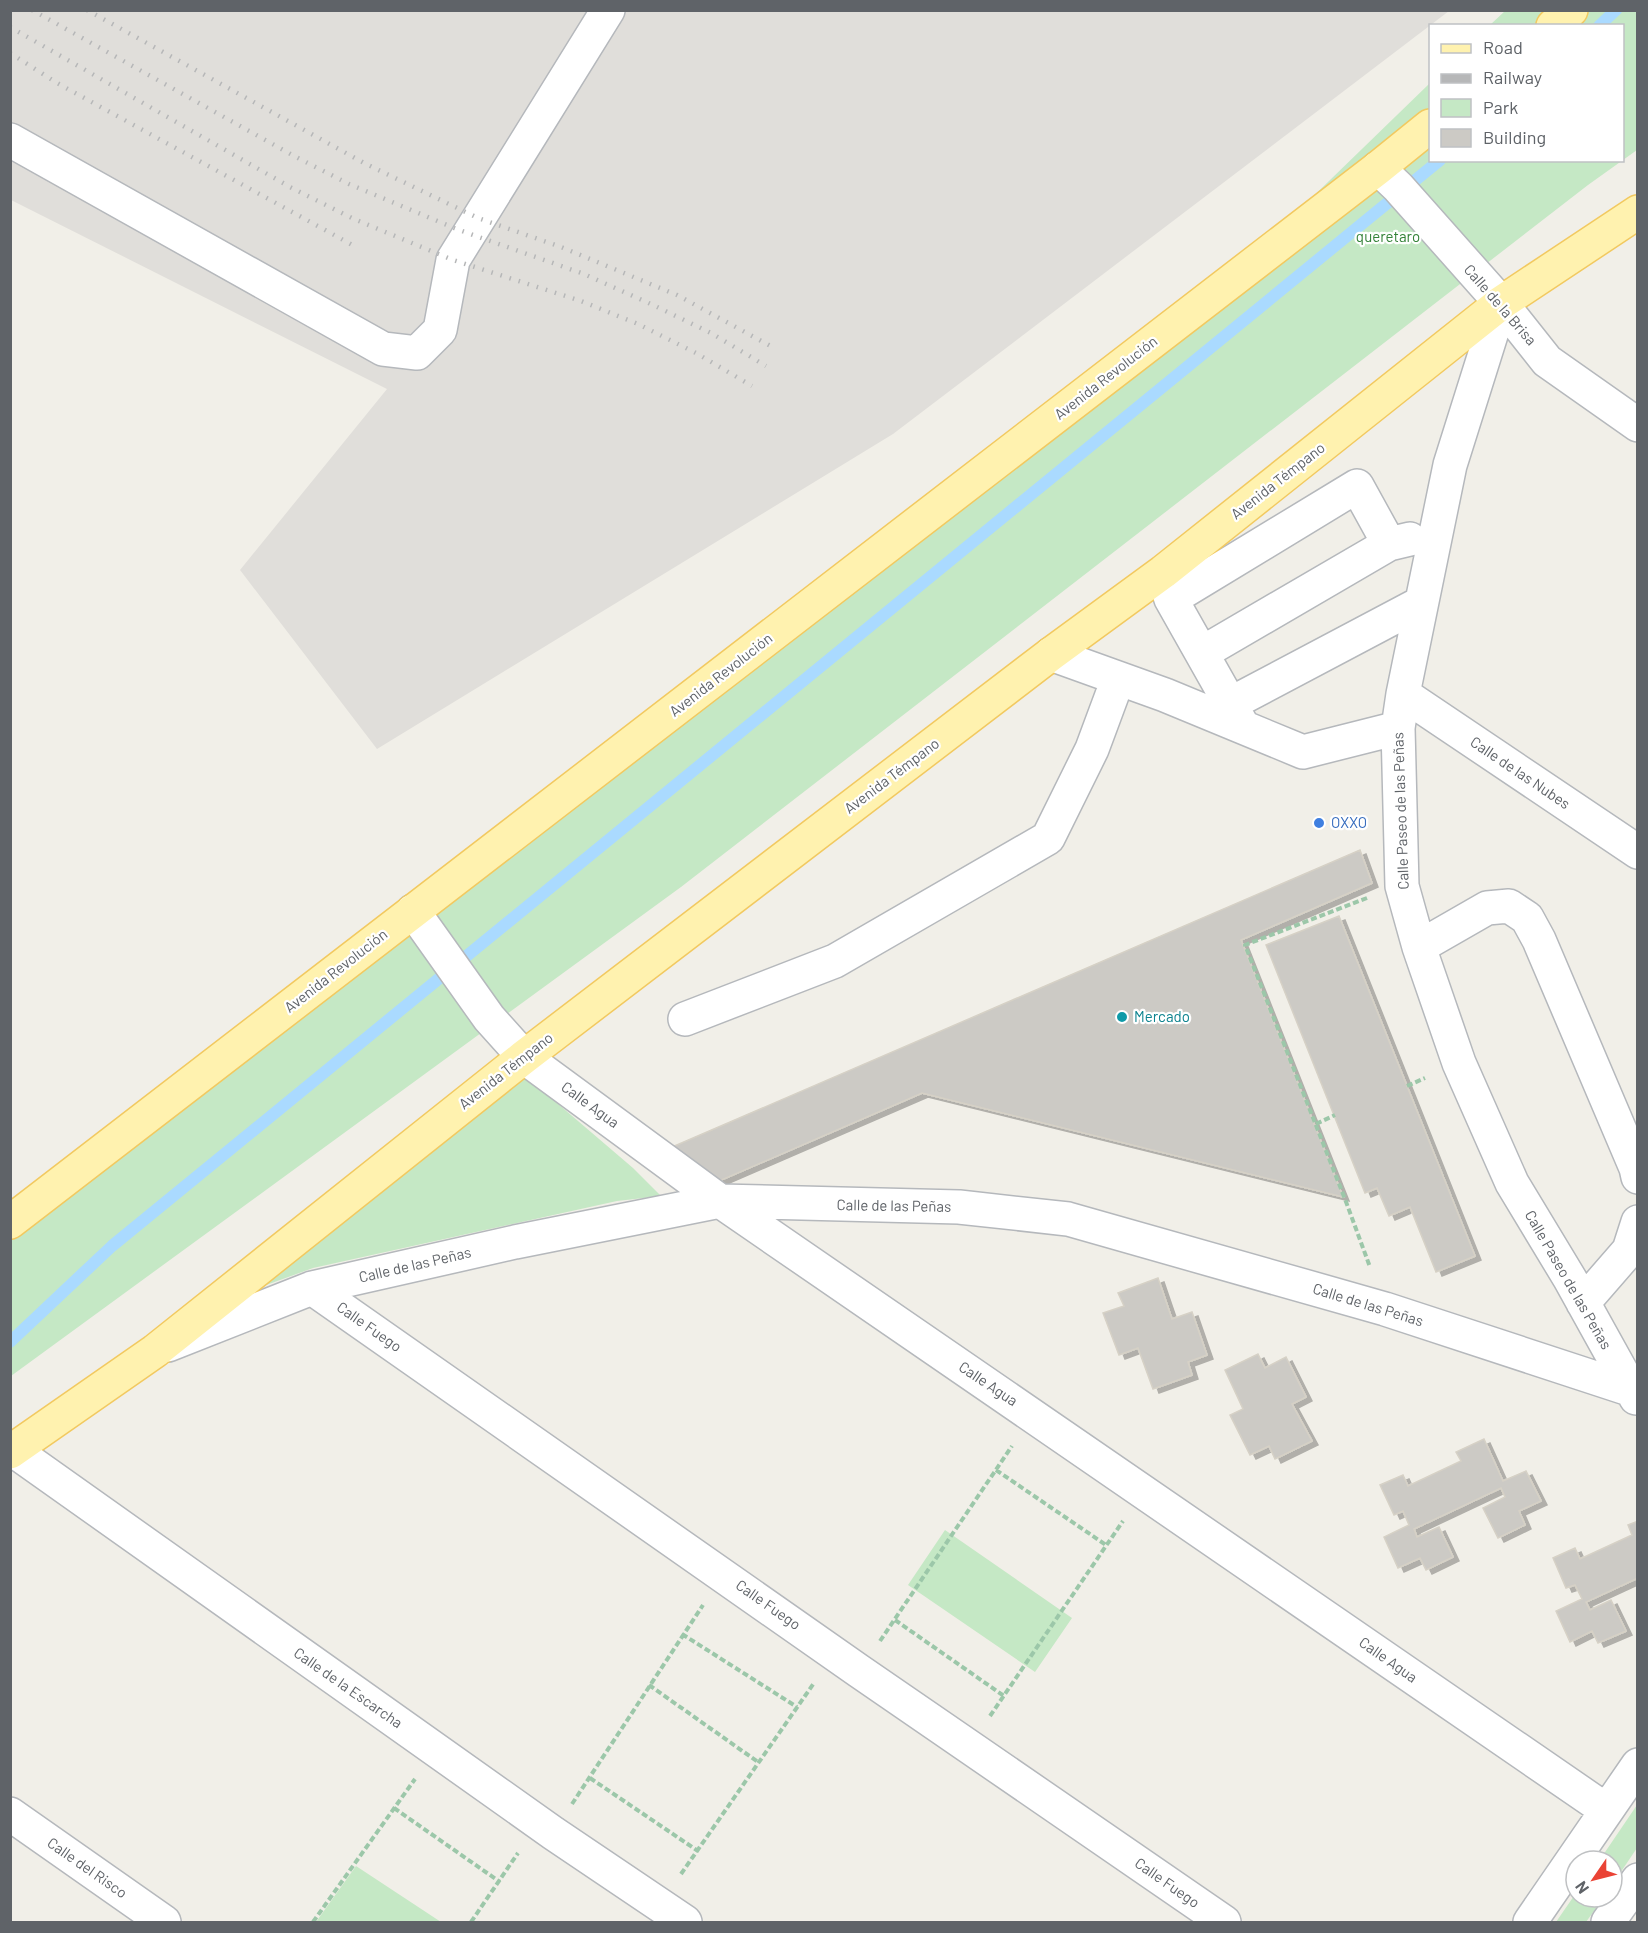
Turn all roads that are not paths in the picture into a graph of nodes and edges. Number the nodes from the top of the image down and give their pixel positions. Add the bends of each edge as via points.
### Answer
1 (608, 10) edge
2 (1571, 10) edge
3 (1554, 24) edge
4 (1429, 128) edge
5 (10, 140) edge
6 (1388, 178) junction
7 (1638, 212) edge
8 (1501, 303) junction
9 (1638, 425) edge
10 (1435, 532) junction
11 (1389, 544) junction
12 (1167, 586) junction
13 (1421, 603) junction
14 (1202, 653) junction
15 (1051, 654) junction
16 (1118, 679) junction
17 (1403, 694) junction
18 (1237, 716) junction
19 (1398, 728) junction
20 (1638, 852) edge
21 (413, 911) junction
22 (1419, 947) junction
23 (685, 1019) dead end
24 (524, 1057) junction
25 (1638, 1177) edge
26 (720, 1201) junction
27 (10, 1222) edge
28 (1638, 1222) edge
29 (312, 1288) junction
30 (1583, 1303) junction
31 (155, 1351) junction
32 (1635, 1392) edge
33 (12, 1451) edge
34 (1638, 1765) edge
35 (1606, 1810) junction
36 (10, 1814) edge
37 (1638, 1880) edge
38 (164, 1923) edge
39 (685, 1923) edge
40 (1224, 1923) edge
41 (1530, 1923) edge
42 (1608, 1923) edge

1 - 5 street via 453,260 440,330 417,353 383,350
2 - 3 main road
4 - 6 main road, Avenida Revolución
6 - 8 street, Calle de la Brisa
6 - 21 main road, Avenida Revolución
7 - 8 main road, Avenida Témpano
8 - 9 street, Calle de la Brisa via 1547,361
8 - 10 street, Calle Paseo de las Peñas via 1450,465
8 - 12 main road, Avenida Témpano
10 - 11 street
10 - 13 street, Calle Paseo de las Peñas
11 - 12 street via 1357,486
11 - 14 street
12 - 14 street
12 - 15 main road, Avenida Témpano
13 - 17 street, Calle Paseo de las Peñas
13 - 18 street
14 - 18 street
15 - 16 street
15 - 24 main road, Avenida Témpano
16 - 18 street
16 - 23 street via 1092,749 1048,838 835,961
17 - 19 street, Calle Paseo de las Peñas
17 - 20 street, Calle de las Nubes
18 - 19 street via 1303,752
19 - 22 street, Calle Paseo de las Peñas via 1402,886
21 - 24 street, Calle Agua via 489,1018
21 - 27 main road, Avenida Revolución
22 - 25 street via 1487,908 1509,906 1527,918
22 - 30 street, Calle Paseo de las Peñas via 1459,1063 1512,1183
24 - 26 street, Calle Agua
24 - 31 main road, Avenida Témpano
26 - 29 street, Calle de las Peñas
26 - 32 street, Calle de las Peñas via 959,1207 1068,1220 1385,1309
26 - 35 street, Calle Agua
28 - 30 street via 1629,1250
29 - 31 street, Calle de las Peñas
29 - 40 street, Calle Fuego
30 - 32 street, Calle Paseo de las Peñas
31 - 33 main road, Avenida Témpano
33 - 39 street, Calle de la Escarcha
34 - 35 street
35 - 41 street
36 - 38 street, Calle del Risco
37 - 42 street

